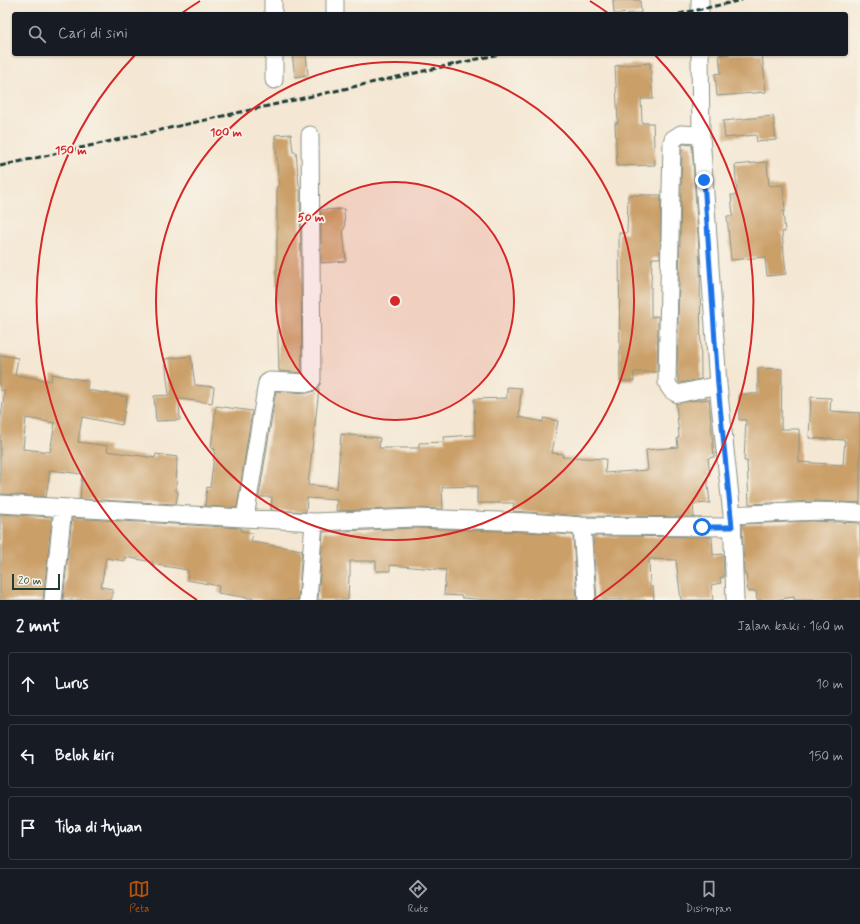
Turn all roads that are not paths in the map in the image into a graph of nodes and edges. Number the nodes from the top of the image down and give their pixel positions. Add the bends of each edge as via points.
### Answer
1 (273, 0) edge
2 (336, 0) edge
3 (700, 0) edge
4 (274, 12) edge
5 (335, 12) edge
6 (700, 12) edge
7 (274, 56) edge
8 (700, 56) edge
9 (274, 80) dead end
10 (310, 134) dead end
11 (701, 135) junction
12 (718, 385) junction
13 (0, 504) edge
14 (63, 508) junction
15 (860, 513) edge
16 (245, 518) junction
17 (732, 521) junction
18 (314, 522) junction
19 (582, 526) junction
20 (53, 600) edge
21 (308, 600) edge
22 (587, 600) edge
23 (735, 600) edge

1 - 4 street
2 - 5 street
3 - 6 street
7 - 9 street
8 - 11 street
10 - 16 street via 312,380 309,383 267,383
11 - 12 street
11 - 12 street via 681,134 673,139 672,143 667,382 672,392 678,394
12 - 17 street
13 - 14 street
14 - 16 street
14 - 20 street
15 - 17 street via 799,510
16 - 18 street
17 - 19 street
17 - 23 street
18 - 19 street via 415,518
18 - 21 street
19 - 22 street

